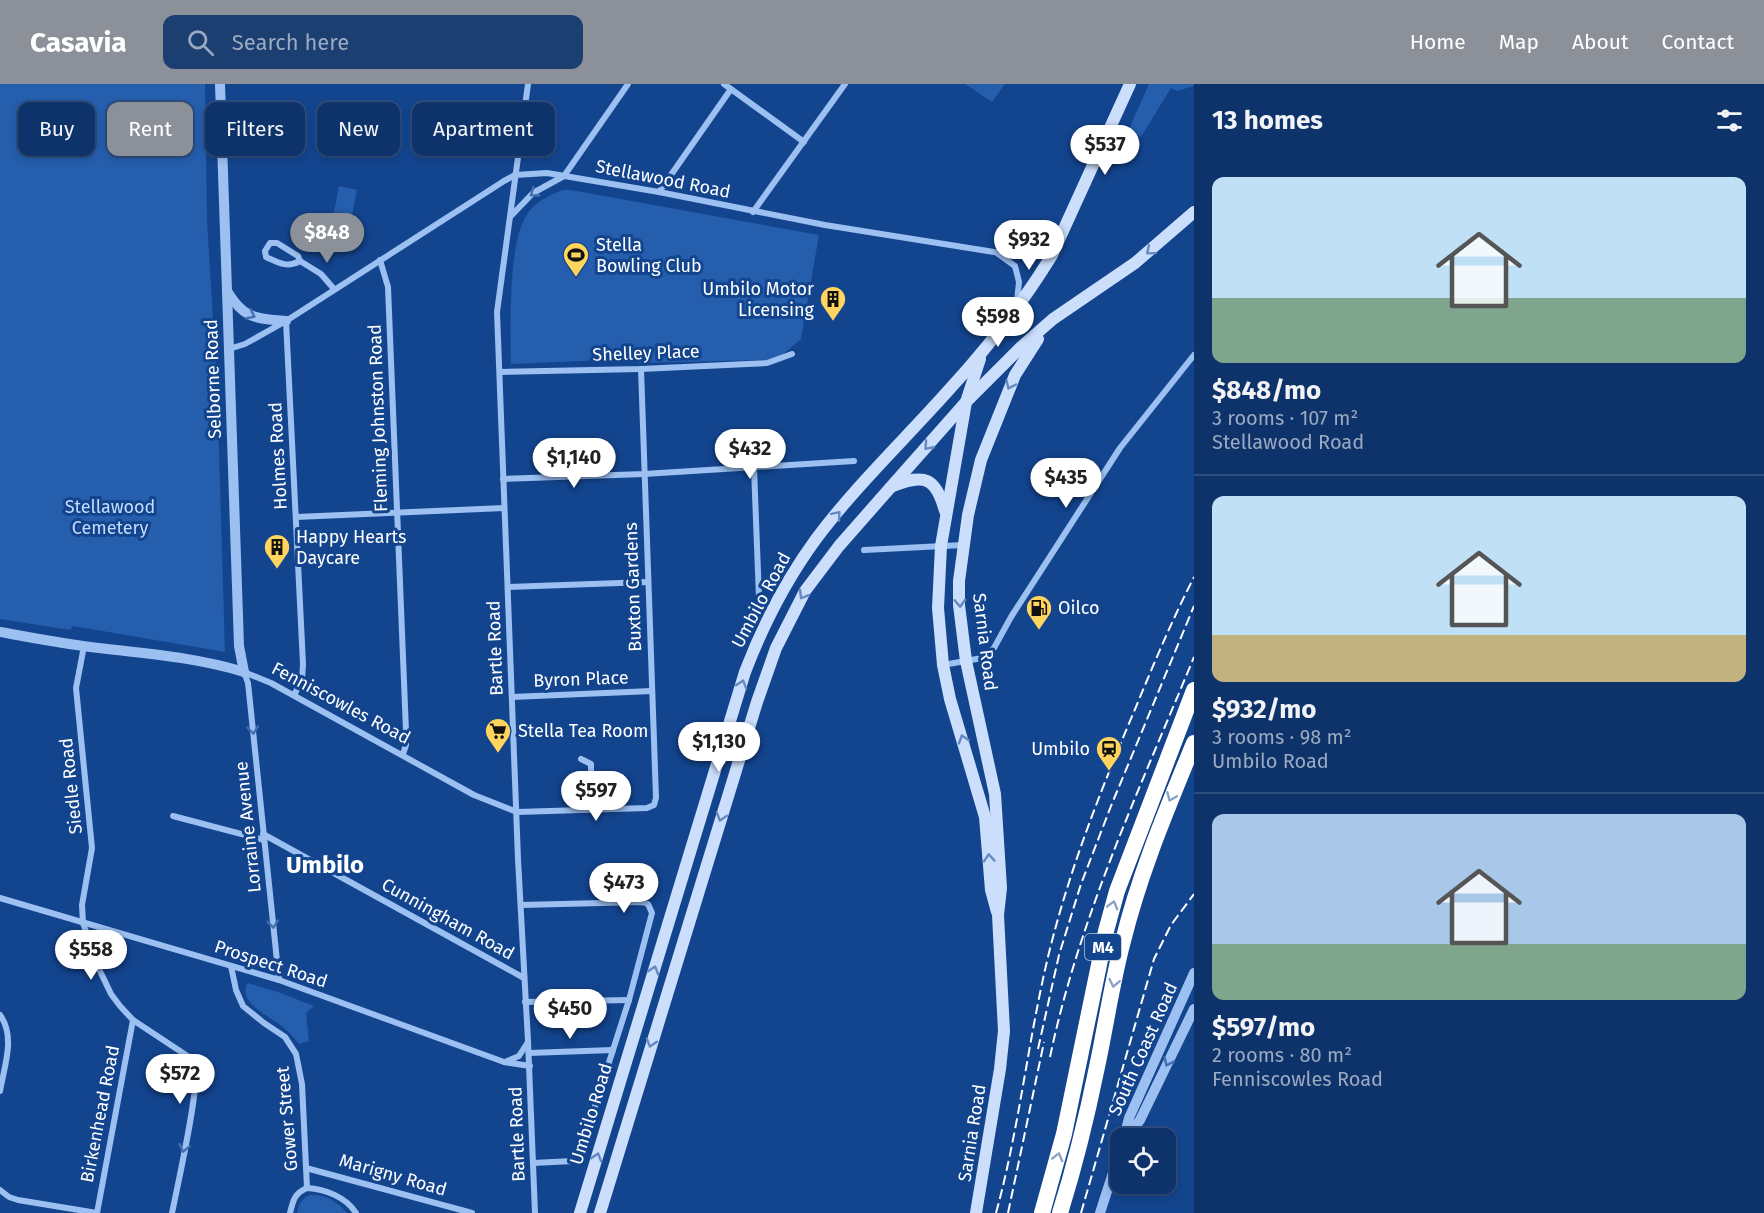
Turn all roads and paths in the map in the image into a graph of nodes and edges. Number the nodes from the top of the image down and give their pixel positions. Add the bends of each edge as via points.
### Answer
1 (220, 84) edge
2 (528, 84) edge
3 (628, 84) edge
4 (724, 84) edge
5 (845, 84) edge
6 (1130, 84) edge
7 (731, 89) junction
8 (804, 142) junction
9 (515, 176) junction
10 (564, 176) junction
11 (659, 192) junction
12 (753, 212) junction
13 (1194, 212) edge
14 (509, 217) junction
15 (994, 252) junction
16 (1052, 255) junction
17 (380, 260) junction
18 (300, 261) junction
19 (334, 289) junction
20 (226, 290) junction
21 (1015, 311) junction
22 (1053, 319) junction
23 (286, 321) junction
24 (228, 350) junction
25 (984, 350) junction
26 (792, 354) dead end
27 (1194, 355) edge
28 (641, 369) junction
29 (500, 372) junction
30 (966, 402) junction
31 (854, 461) dead end
32 (754, 468) junction
33 (644, 474) junction
34 (503, 479) junction
35 (890, 488) junction
36 (504, 508) junction
37 (397, 513) junction
38 (946, 515) junction
39 (296, 517) junction
40 (963, 545) junction
41 (940, 546) junction
42 (864, 550) dead end
43 (648, 582) junction
44 (508, 587) junction
45 (759, 598) dead end
46 (0, 632) edge
47 (84, 646) junction
48 (966, 661) junction
49 (943, 665) junction
50 (244, 672) junction
51 (1194, 690) edge
52 (652, 691) junction
53 (294, 695) junction
54 (512, 697) junction
55 (1194, 743) edge
56 (402, 754) junction
57 (581, 759) dead end
58 (656, 803) joint
59 (591, 810) junction
60 (517, 812) junction
61 (173, 816) dead end
62 (263, 837) junction
63 (0, 898) edge
64 (520, 904) junction
65 (998, 915) junction
66 (82, 923) junction
67 (231, 966) junction
68 (1194, 973) edge
69 (524, 978) junction
70 (279, 980) junction
71 (629, 1000) junction
72 (525, 1002) junction
73 (1194, 1009) edge
74 (0, 1015) edge
75 (133, 1020) junction
76 (528, 1041) junction
77 (613, 1050) junction
78 (529, 1053) junction
79 (504, 1062) junction
80 (530, 1066) junction
81 (0, 1091) edge
82 (1127, 1128) edge
83 (1133, 1128) edge
84 (533, 1163) junction
85 (306, 1168) junction
86 (1110, 1182) edge
87 (307, 1188) junction
88 (0, 1190) edge
89 (97, 1213) edge
90 (172, 1213) edge
91 (290, 1213) edge
92 (356, 1213) edge
93 (472, 1213) edge
94 (535, 1213) edge
95 (580, 1213) edge
96 (600, 1213) edge
97 (976, 1213) edge
98 (1042, 1213) edge
99 (1060, 1213) edge
100 (1100, 1213) edge

1 - 20 street, Selborne Road
2 - 9 street, Bartle Road
3 - 10 street
4 - 7 street
5 - 8 street
6 - 16 main road, Umbilo Road
7 - 8 street
7 - 11 street
8 - 12 street
9 - 10 street, Stellawood Road
9 - 14 street, Bartle Road
9 - 17 street, Stellawood Road
10 - 11 street, Stellawood Road
10 -> 14 street via 533,193
11 - 12 street, Stellawood Road
12 - 15 street, Stellawood Road
13 -> 22 main road via 1135,264
14 - 29 street, Bartle Road via 498,300
15 - 16 street, Stellawood Road
15 - 21 street, Stellawood Road via 1015,266
16 - 21 main road, Umbilo Road
17 - 19 street, Stellawood Road
17 - 37 street, Fleming Johnston Road via 388,287
18 - 18 street via 282,265 266,257 264,251 268,244 275,243
18 - 19 street via 321,274
19 - 23 street, Stellawood Road
20 -> 23 street via 246,314
20 - 24 street, Selborne Road
21 - 25 main road, Umbilo Road
22 - 30 main road, Umbilo Road
22 -> 40 main road, Sarnia Road via 1021,363 992,429 977,473
23 - 24 street, Stellawood Road
23 - 39 street, Holmes Road
24 - 50 street, Selborne Road via 239,646
25 - 30 main road, Sarnia Road
95 -> 25 main road, Umbilo Road via 745,672 763,628 817,538
26 - 28 street, Shelley Place via 767,363
27 - 48 street via 1120,448 994,648 982,658
28 - 29 street, Shelley Place
28 - 33 street, Buxton Gardens
29 - 34 street, Bartle Road
30 -> 35 main road, Umbilo Road
30 - 38 main road, Sarnia Road
31 - 32 street
32 - 33 street
32 - 45 street
33 - 34 street
33 - 43 street, Buxton Gardens
34 - 36 street, Bartle Road
35 - 38 main road via 912,479 927,480 939,492
35 -> 96 main road, Umbilo Road via 825,563 800,599 776,648
36 - 37 street
36 - 44 street, Bartle Road
37 - 39 street
37 - 56 street, Fleming Johnston Road via 406,731
38 - 41 main road, Sarnia Road
39 - 53 street, Holmes Road via 303,664 302,680
40 - 41 street
40 -> 48 main road, Sarnia Road via 959,605
41 - 42 street
41 - 49 main road, Sarnia Road via 938,608
43 - 44 street
43 - 52 street, Buxton Gardens
44 - 54 street, Bartle Road
46 - 47 street, Fenniscowles Road
47 - 50 street, Fenniscowles Road via 198,661
47 - 66 street, Siedle Road via 76,688 92,848
48 - 49 street
48 - 65 main road, Sarnia Road via 995,794 1001,888
65 -> 49 main road, Sarnia Road via 991,890 985,817
50 - 53 street, Fenniscowles Road
50 -> 62 street, Lorraine Avenue
98 -> 51 highway, M4 via 1064,1134 1106,931
52 - 54 street, Byron Place
52 - 58 street, Buxton Gardens
53 - 56 street, Fenniscowles Road
54 - 60 street, Bartle Road
55 -> 99 highway, M4 via 1138,885 1082,1134
56 - 60 street, Fenniscowles Road via 474,795
57 - 59 street via 591,764
58 - 59 street, Fenniscowles Road via 647,808
59 - 60 street, Fenniscowles Road
60 - 64 street, Bartle Road
61 - 62 street, Cunningham Road
62 - 69 street, Cunningham Road
62 -> 70 street, Lorraine Avenue
63 - 66 street, Prospect Road
64 - 69 street, Bartle Road
64 - 71 street via 648,904 652,917
65 - 97 main road, Sarnia Road via 1004,1031
66 - 67 street, Prospect Road
66 - 75 street via 111,994
67 - 70 street, Prospect Road
67 - 85 street, Gower Street via 243,1006 285,1037 296,1054
68 - 82 street, South Coast Road
69 - 72 street, Bartle Road
70 - 79 street, Prospect Road
71 - 72 street
71 - 77 street
72 - 76 street, Bartle Road
73 -> 83 street, South Coast Road
74 - 81 street via 9,1040
75 - 89 street, Birkenhead Road
75 -> 90 street via 195,1061 197,1067
76 - 78 street, Bartle Road
76 - 79 street via 519,1056
77 - 78 street
77 - 84 street via 578,1158
78 - 80 street, Bartle Road
79 - 80 street, Prospect Road
80 - 84 street, Bartle Road
84 - 94 street, Bartle Road
85 - 87 street, Gower Street
85 - 93 street, Marigny Road
86 - 100 street
87 - 91 street via 297,1193
87 - 92 street via 332,1194
88 - 89 street via 18,1200

